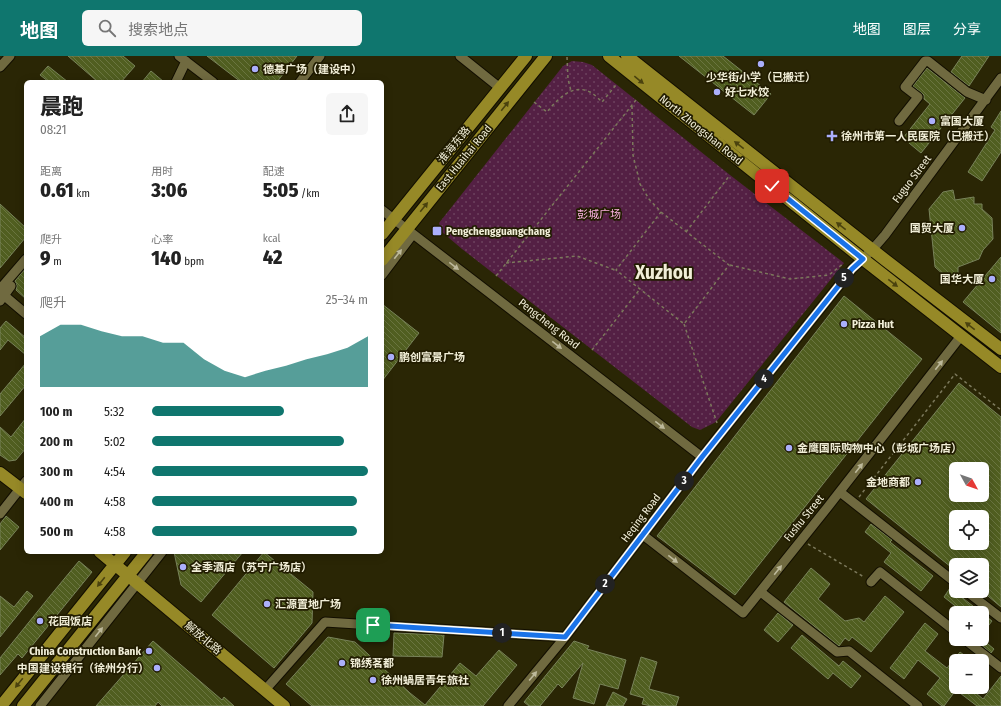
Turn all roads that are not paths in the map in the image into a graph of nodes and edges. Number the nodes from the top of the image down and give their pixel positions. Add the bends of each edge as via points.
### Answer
1 (10, 56) edge
2 (320, 56) edge
3 (460, 56) edge
4 (526, 56) edge
5 (546, 56) edge
6 (608, 56) edge
7 (627, 56) edge
8 (182, 59) edge
9 (0, 67) edge
10 (1001, 78) edge
11 (177, 80) edge
12 (210, 80) edge
13 (302, 80) edge
14 (500, 88) junction
15 (986, 100) junction
16 (899, 121) dead end
17 (384, 212) edge
18 (394, 219) junction
19 (384, 232) edge
20 (410, 232) junction
21 (872, 250) junction
22 (384, 258) edge
23 (863, 259) junction
24 (24, 261) edge
25 (848, 266) joint
26 (384, 272) edge
27 (11, 286) dead end
28 (1, 296) edge
29 (24, 313) edge
30 (961, 336) junction
31 (1001, 349) edge
32 (1001, 367) edge
33 (702, 457) junction
34 (0, 473) edge
35 (24, 488) edge
36 (840, 492) junction
37 (0, 514) edge
38 (643, 535) junction
39 (102, 554) edge
40 (125, 554) edge
41 (145, 554) edge
42 (159, 554) edge
43 (126, 573) junction
44 (949, 578) edge
45 (870, 582) road end
46 (762, 593) dead end
47 (975, 598) edge
48 (1001, 618) edge
49 (949, 626) edge
50 (565, 637) junction
51 (973, 646) edge
52 (1001, 668) edge
53 (265, 690) junction
54 (1, 706) edge
55 (23, 706) edge
56 (40, 706) edge
57 (284, 706) edge
58 (508, 706) edge
59 (918, 706) edge

1 - 9 street
2 - 13 street
3 - 14 street
4 - 14 main road, 淮海东路
20 -> 5 main road, East Huaihai Road
6 -> 23 main road, North Zhongshan Road
21 -> 7 main road, North Zhongshan Road
8 - 11 street
8 - 12 street
10 - 15 street, Fuguo Street
14 - 18 main road, 淮海东路
15 - 16 street via 968,92 925,61 905,87 918,97
15 - 21 street, Fuguo Street via 886,235
17 - 18 street, Pengcheng Road
18 - 19 main road, 淮海东路
18 - 20 street, Pengcheng Road
20 - 22 main road, East Huaihai Road
26 -> 20 street
20 -> 33 street, Pengcheng Road
21 - 23 street, Fuguo Street
31 -> 21 main road, North Zhongshan Road
23 - 25 street, Fuguo Street
23 -> 30 main road, North Zhongshan Road
24 - 28 street
25 - 33 street, Heqing Road
27 - 28 street
28 - 29 street
30 - 32 main road, North Zhongshan Road
36 -> 30 street, Fushu Street
33 - 38 street, Heqing Road
34 - 35 main road
35 - 37 street
38 -> 36 street, Fushu Street via 743,613
36 - 44 street
38 - 50 street, Heqing Road
39 - 43 main road, 解放北路
40 - 43 main road
41 - 43 main road
42 - 43 street
43 - 53 main road, 解放北路
43 -> 54 main road
43 - 55 main road
56 -> 43 street
45 - 49 street via 880,572
46 - 59 street via 837,652 849,651
47 - 48 street
50 - 53 street via 325,622
58 -> 50 street, Heqing Road
51 - 52 street
53 - 57 main road, 解放北路

